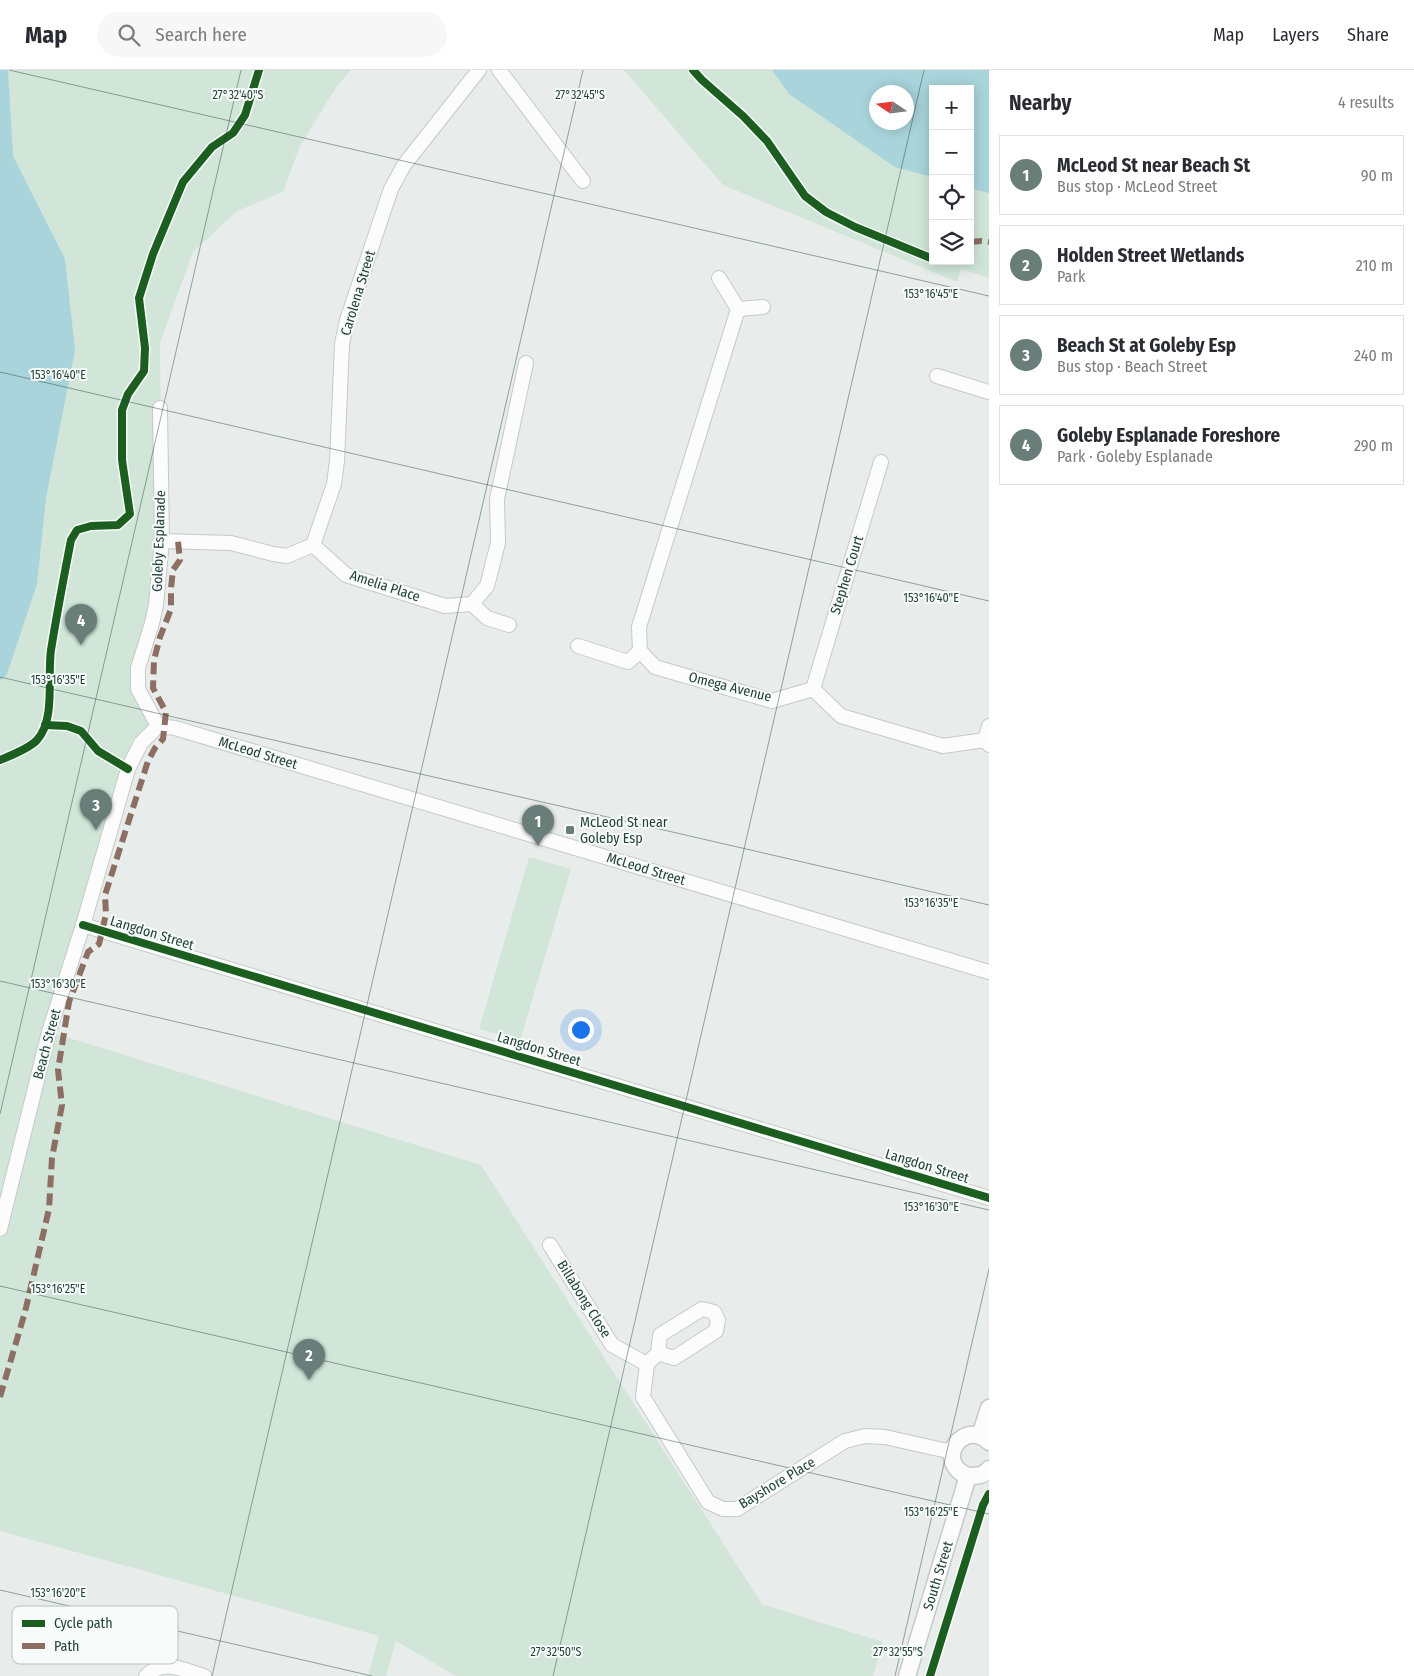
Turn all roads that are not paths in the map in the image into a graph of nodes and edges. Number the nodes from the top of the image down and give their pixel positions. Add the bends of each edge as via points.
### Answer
1 (479, 70) edge
2 (499, 70) edge
3 (583, 181) dead end
4 (719, 278) dead end
5 (763, 307) dead end
6 (738, 309) junction
7 (526, 363) dead end
8 (937, 376) dead end
9 (989, 392) edge
10 (160, 408) dead end
11 (881, 462) dead end
12 (162, 541) junction
13 (313, 545) junction
14 (472, 604) junction
15 (509, 625) dead end
16 (578, 646) dead end
17 (640, 651) junction
18 (813, 689) junction
19 (158, 726) junction
20 (989, 726) edge
21 (987, 743) edge
22 (83, 925) junction
23 (989, 972) edge
24 (989, 1198) edge
25 (0, 1229) edge
26 (550, 1245) dead end
27 (658, 1353) dead end
28 (647, 1364) junction
29 (989, 1408) edge
30 (985, 1439) edge
31 (952, 1452) junction
32 (989, 1469) edge
33 (968, 1476) junction
34 (146, 1676) edge
35 (204, 1676) edge
36 (907, 1676) edge

1 - 13 street, Carolena Street via 404,165 391,189 347,320 342,344 334,484
2 - 3 street
4 - 6 street
5 - 6 street
6 - 17 street via 639,627
7 - 14 street via 497,499 498,543 487,586
8 - 9 street
10 - 12 street, Goleby Esplanade
11 - 18 street, Stephen Court
12 - 13 street via 231,543 287,556
12 - 19 street, Goleby Esplanade via 156,605 138,668 138,689
13 - 14 street, Amelia Place via 346,575 445,606
14 - 15 street via 487,618
16 - 17 street via 628,662
17 - 18 street, Omega Avenue via 654,667 772,701
18 - 21 street via 841,716 942,746
19 - 22 street, Beach Street via 141,742 128,769
19 - 23 street, McLeod Street via 175,728
20 - 21 street
22 - 24 street, Langdon Street
22 - 25 street, Beach Street via 49,1032
26 - 28 street, Billabong Close via 612,1345
27 - 28 street
28 - 31 street, Bayshore Place via 644,1396 708,1502 723,1509 738,1509 845,1441 865,1436 885,1437
29 - 30 street
30 - 31 street via 973,1434 966,1436 960,1439
31 - 33 street via 956,1468
32 - 33 street via 978,1476
33 - 36 street, South Street
34 - 35 street via 152,1670 167,1665

